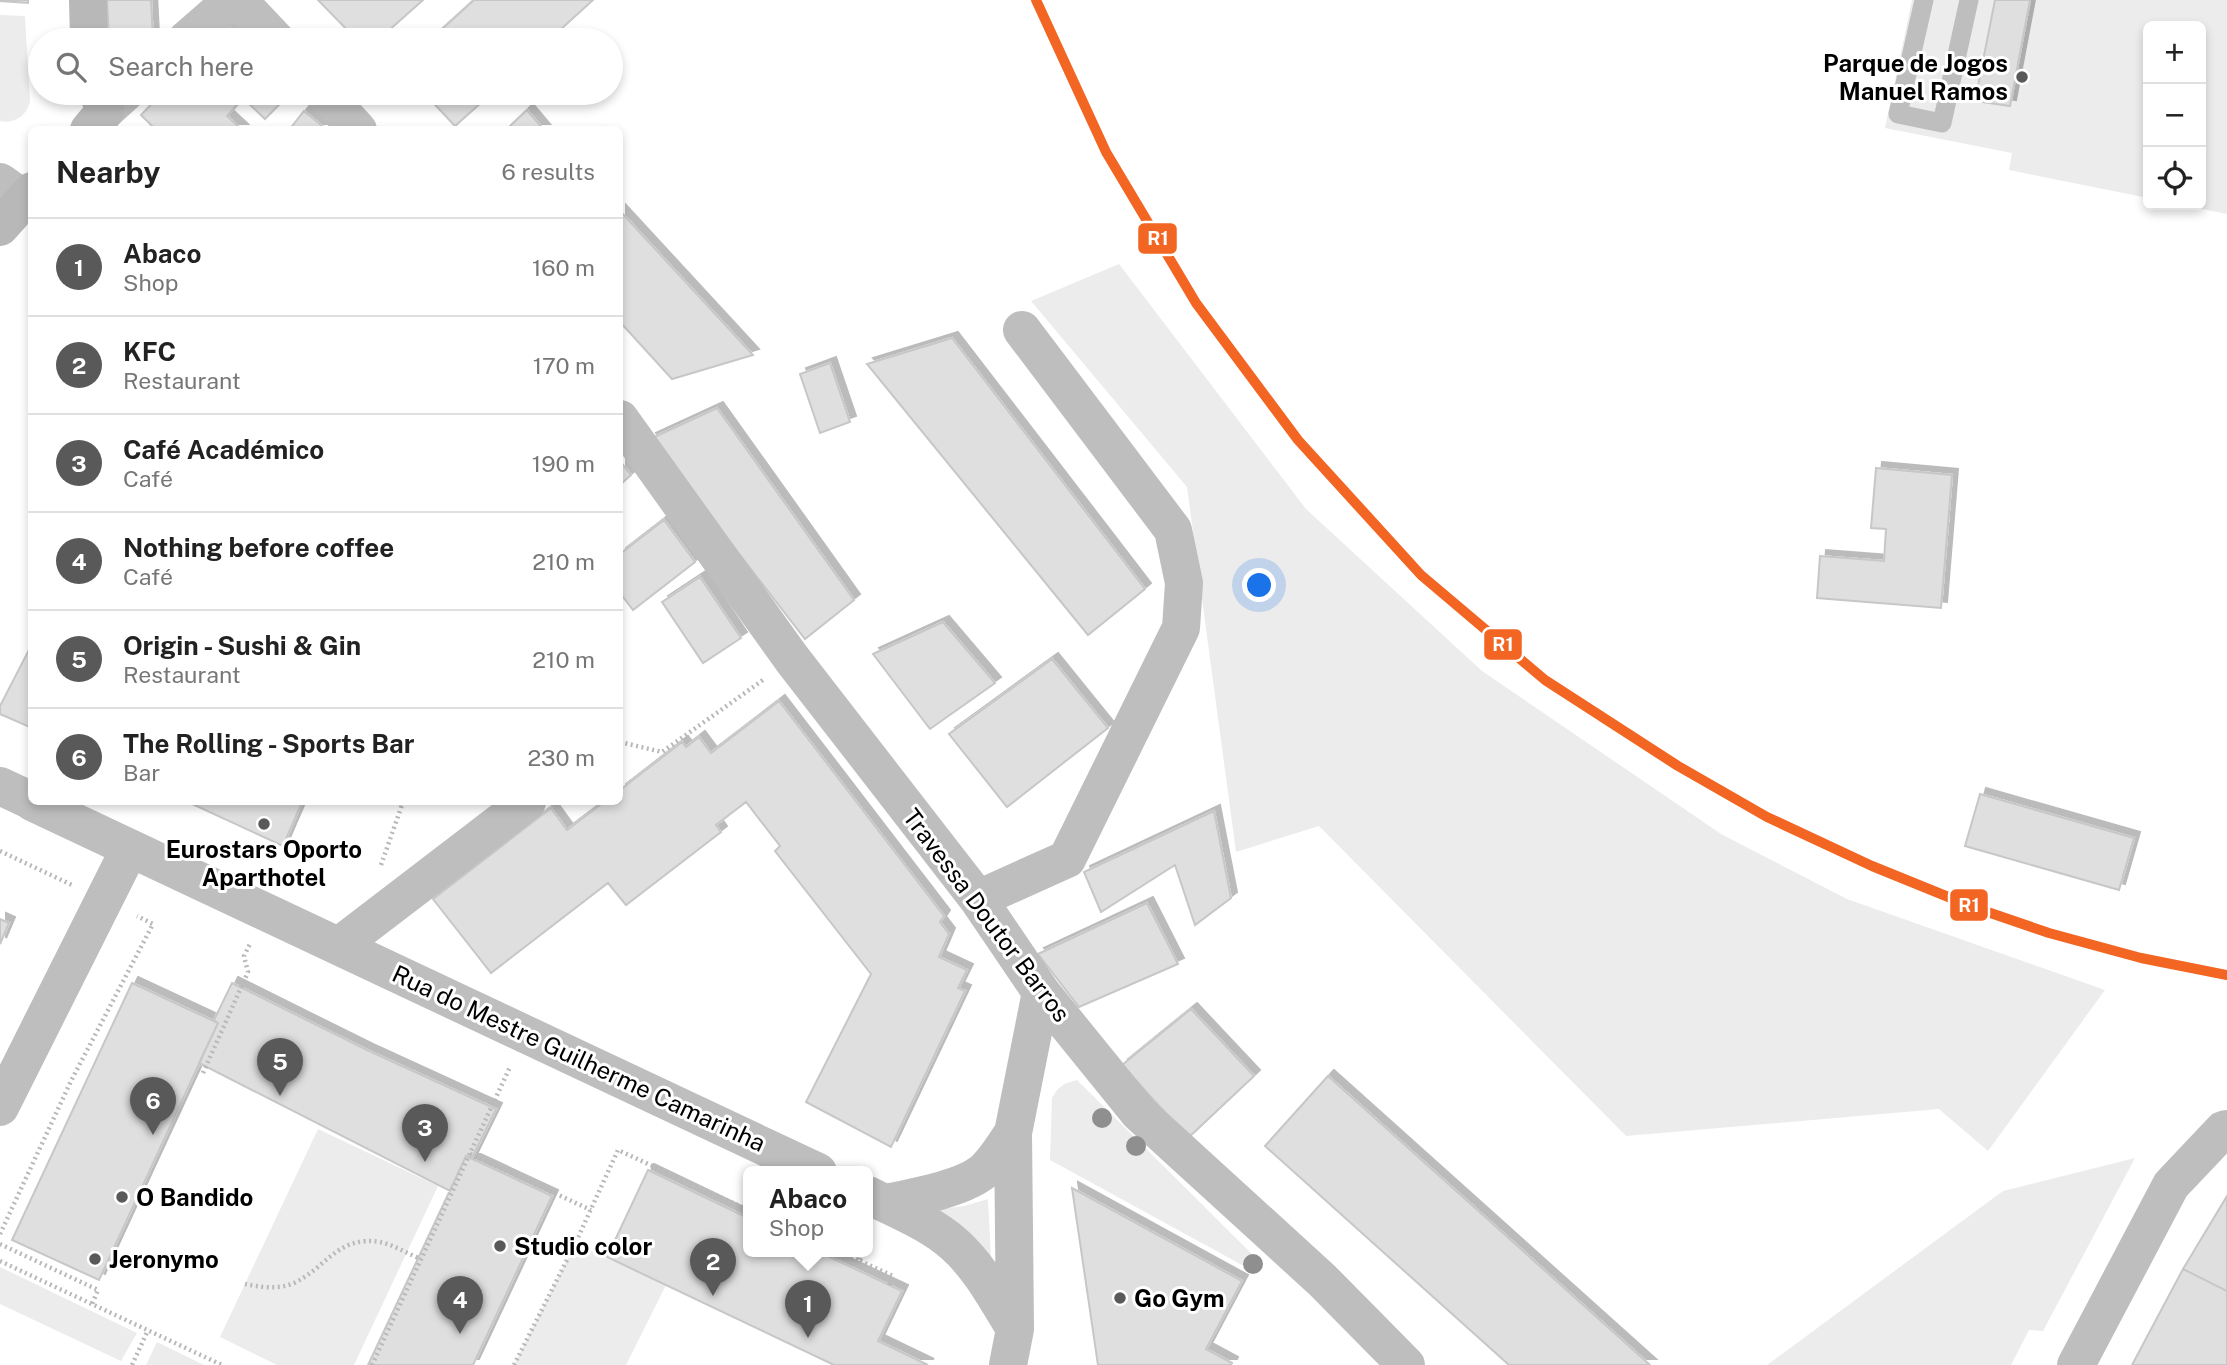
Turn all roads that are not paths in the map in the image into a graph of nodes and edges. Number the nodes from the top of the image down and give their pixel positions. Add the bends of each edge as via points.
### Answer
1 (88, 0) edge
2 (232, 0) edge
3 (238, 0) edge
4 (1924, 0) edge
5 (1969, 0) edge
6 (89, 28) edge
7 (200, 28) edge
8 (264, 28) edge
9 (335, 105) edge
10 (354, 126) edge
11 (1023, 330) dead end
12 (623, 423) edge
13 (0, 786) edge
14 (28, 799) edge
15 (40, 805) edge
16 (523, 805) edge
17 (130, 848) junction
18 (978, 900) junction
19 (340, 945) junction
20 (1041, 992) junction
21 (0, 1107) edge
22 (2227, 1129) edge
23 (1013, 1133) junction
24 (805, 1166) edge
25 (876, 1199) edge
26 (1012, 1347) edge
27 (1406, 1365) edge
28 (2076, 1365) edge

1 - 6 street
2 - 7 street
3 - 8 street
4 - 5 lane via 1898,114 1942,123
9 - 10 street
11 - 18 street via 1173,530 1184,583 1181,628 1067,859
12 - 18 street, Travessa Doutor Barros via 792,659
13 - 14 street, Rua do Mestre Guilherme Camarinha
15 - 17 street, Rua do Mestre Guilherme Camarinha
16 - 19 street
17 - 19 street, Rua do Mestre Guilherme Camarinha
17 - 21 street
18 - 20 street, Travessa Doutor Barros
19 - 24 street, Rua do Mestre Guilherme Camarinha
20 - 23 street
20 - 27 street, Travessa Doutor Barros via 1139,1112 1322,1280
22 - 28 street via 2171,1185
23 - 25 street via 986,1170 961,1183 929,1194
23 - 26 street
25 - 26 street via 925,1223 954,1244 981,1274

